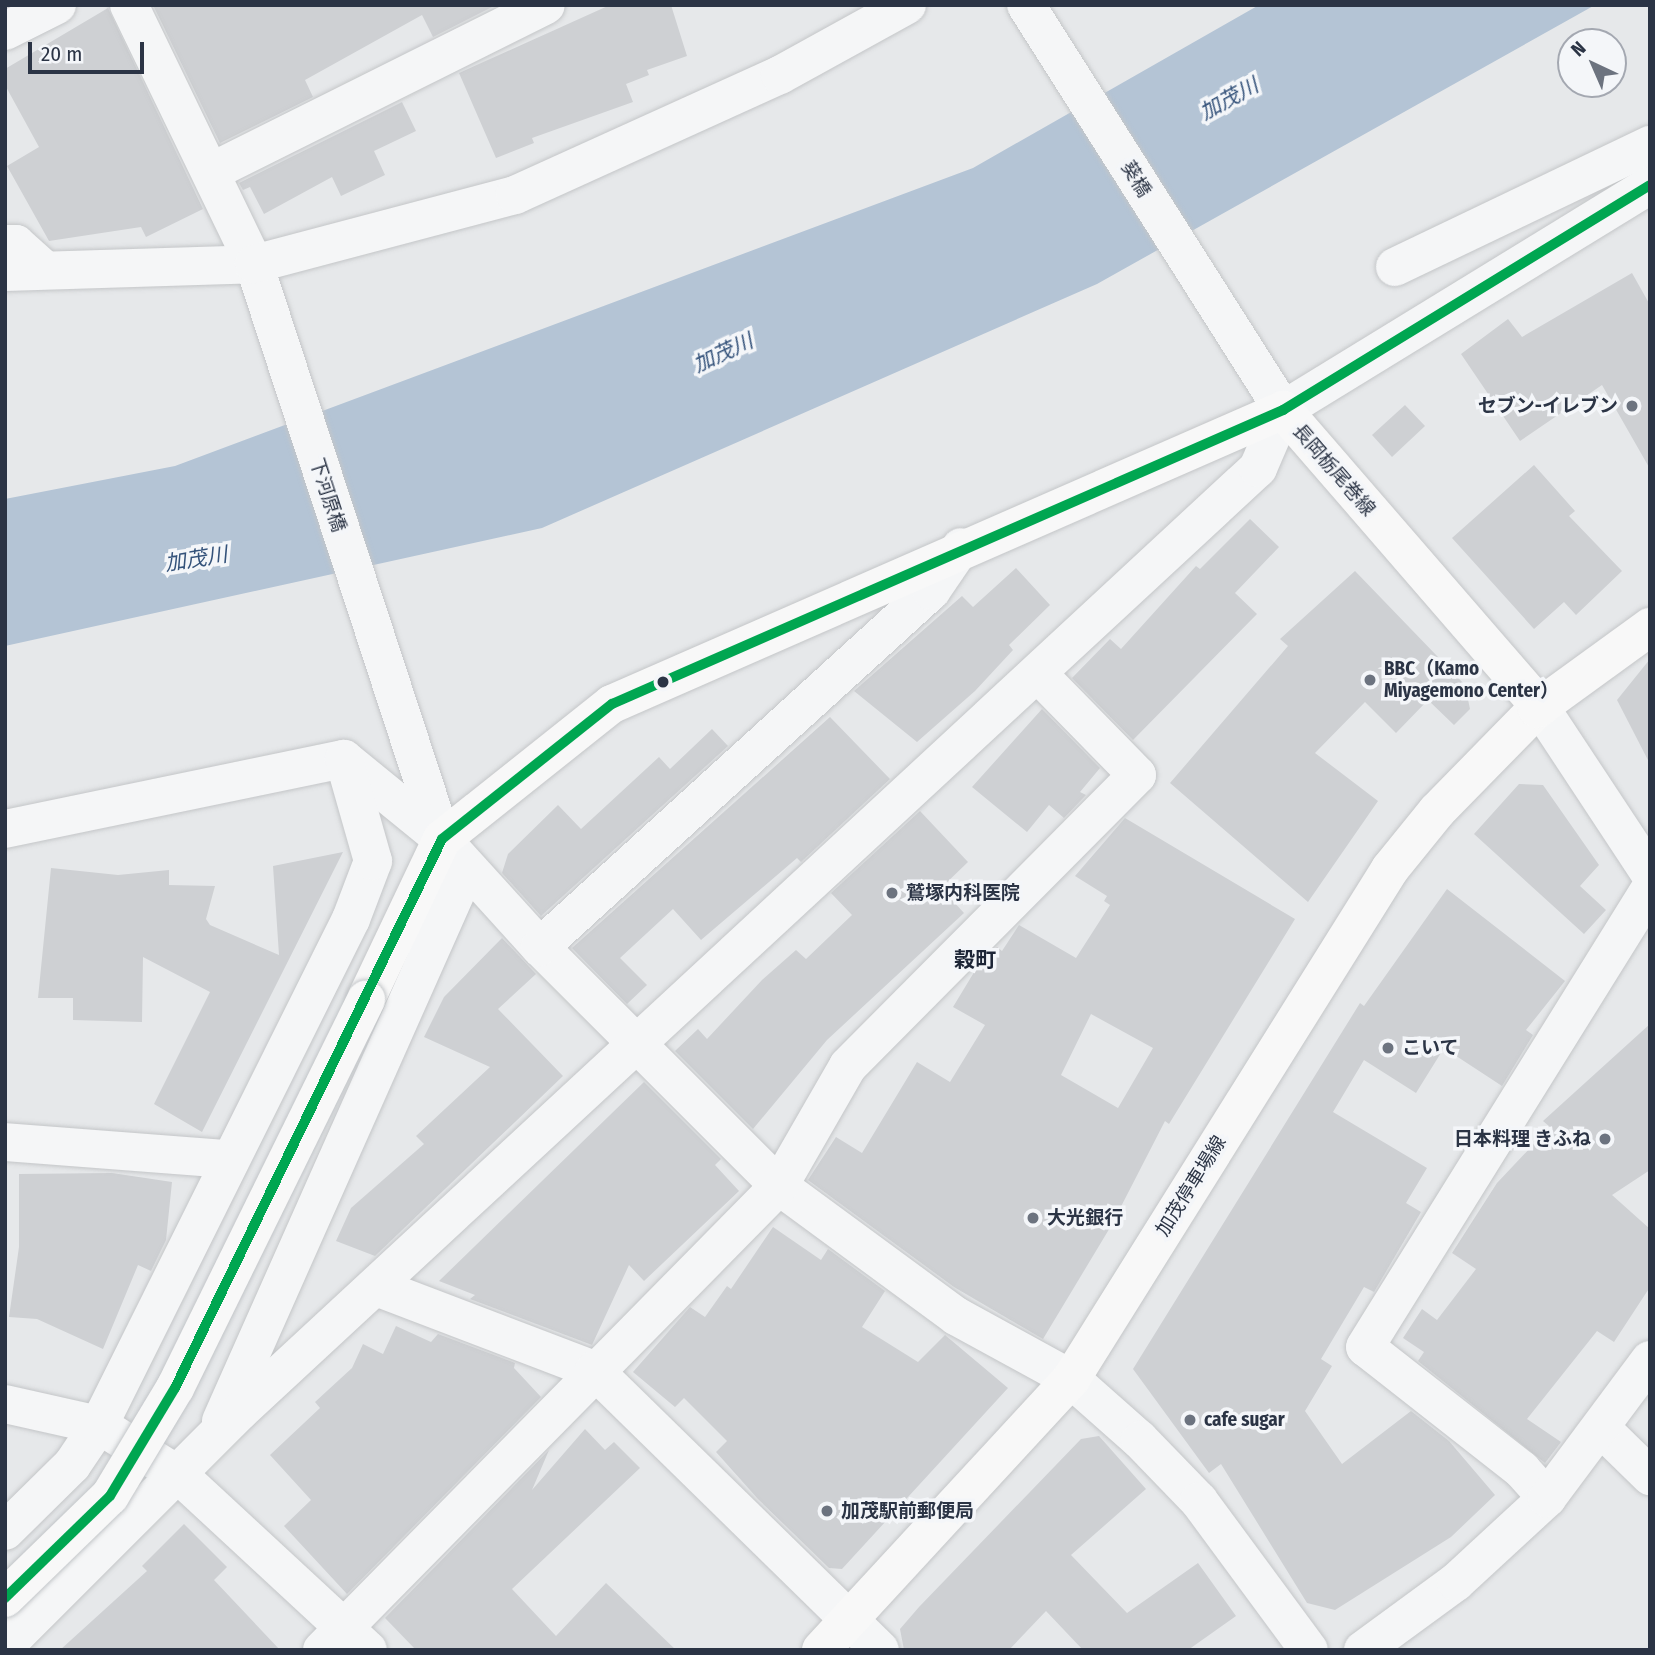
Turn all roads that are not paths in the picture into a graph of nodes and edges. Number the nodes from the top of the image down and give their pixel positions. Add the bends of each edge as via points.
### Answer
1 (57, 5) edge
2 (129, 5) edge
3 (546, 5) edge
4 (907, 5) edge
5 (1026, 5) edge
6 (5, 31) edge
7 (1650, 145) edge
8 (211, 172) junction
9 (1650, 185) edge
10 (5, 244) edge
11 (254, 264) junction
12 (1395, 267) dead end
13 (45, 270) junction
14 (5, 272) edge
15 (1283, 411) junction
16 (961, 547) junction
17 (1650, 627) edge
18 (1038, 674) junction
19 (1540, 707) junction
20 (344, 759) junction
21 (5, 829) edge
22 (442, 839) junction
23 (466, 870) junction
24 (1650, 874) edge
25 (1650, 889) edge
26 (540, 947) junction
27 (639, 1045) junction
28 (5, 1142) edge
29 (228, 1159) junction
30 (779, 1186) junction
31 (379, 1288) junction
32 (1650, 1360) edge
33 (594, 1370) junction
34 (1071, 1379) junction
35 (5, 1405) edge
36 (99, 1425) junction
37 (1601, 1428) junction
38 (213, 1438) junction
39 (180, 1476) junction
40 (1650, 1476) edge
41 (1547, 1498) junction
42 (5, 1531) edge
43 (5, 1598) edge
44 (847, 1622) junction
45 (344, 1642) edge
46 (5, 1646) edge
47 (821, 1650) edge
48 (880, 1650) edge
49 (1309, 1650) edge
50 (1363, 1650) edge

1 - 6 street
2 - 8 street, 下河原橋
3 - 8 street
4 - 11 street via 780,75 515,195
5 - 15 street, 葵橋
7 - 12 street
8 - 11 street, 下河原橋
9 - 15 street
10 - 13 street via 16,244
11 - 13 street
11 - 22 street, 下河原橋
13 - 14 street
15 - 16 main road, 長岡栃尾巻線
15 - 18 street via 1258,468
15 - 19 main road, 長岡栃尾巻線
16 - 22 main road, 長岡栃尾巻線 via 612,704
16 - 26 street via 930,591
17 - 19 main road, 加茂停車場線
18 - 27 street
18 - 30 street via 1137,775 848,1066
19 - 24 street
19 - 34 main road, 加茂停車場線 via 1437,811 1390,869
20 - 21 street
20 - 22 street
20 - 29 street via 373,861 351,919
22 - 23 street
22 - 43 main road, 長岡栃尾巻線, bridge via 175,1388 117,1485
23 - 26 street
23 - 38 street
25 - 41 street via 1365,1348 1522,1470
26 - 27 street
27 - 30 street
27 - 31 street
28 - 29 street
29 - 36 street
30 - 33 street
30 - 34 street via 956,1317
31 - 33 street
31 - 38 street
32 - 37 street
33 - 44 street
33 - 45 street
34 - 44 main road, 加茂停車場線
34 - 49 street via 1199,1501
35 - 36 street
36 - 39 street
36 - 42 street via 72,1465
37 - 40 street
37 - 41 street
38 - 39 street
39 - 45 street
39 - 46 street
41 - 50 street via 1456,1583
44 - 47 main road, 加茂停車場線
44 - 48 street

